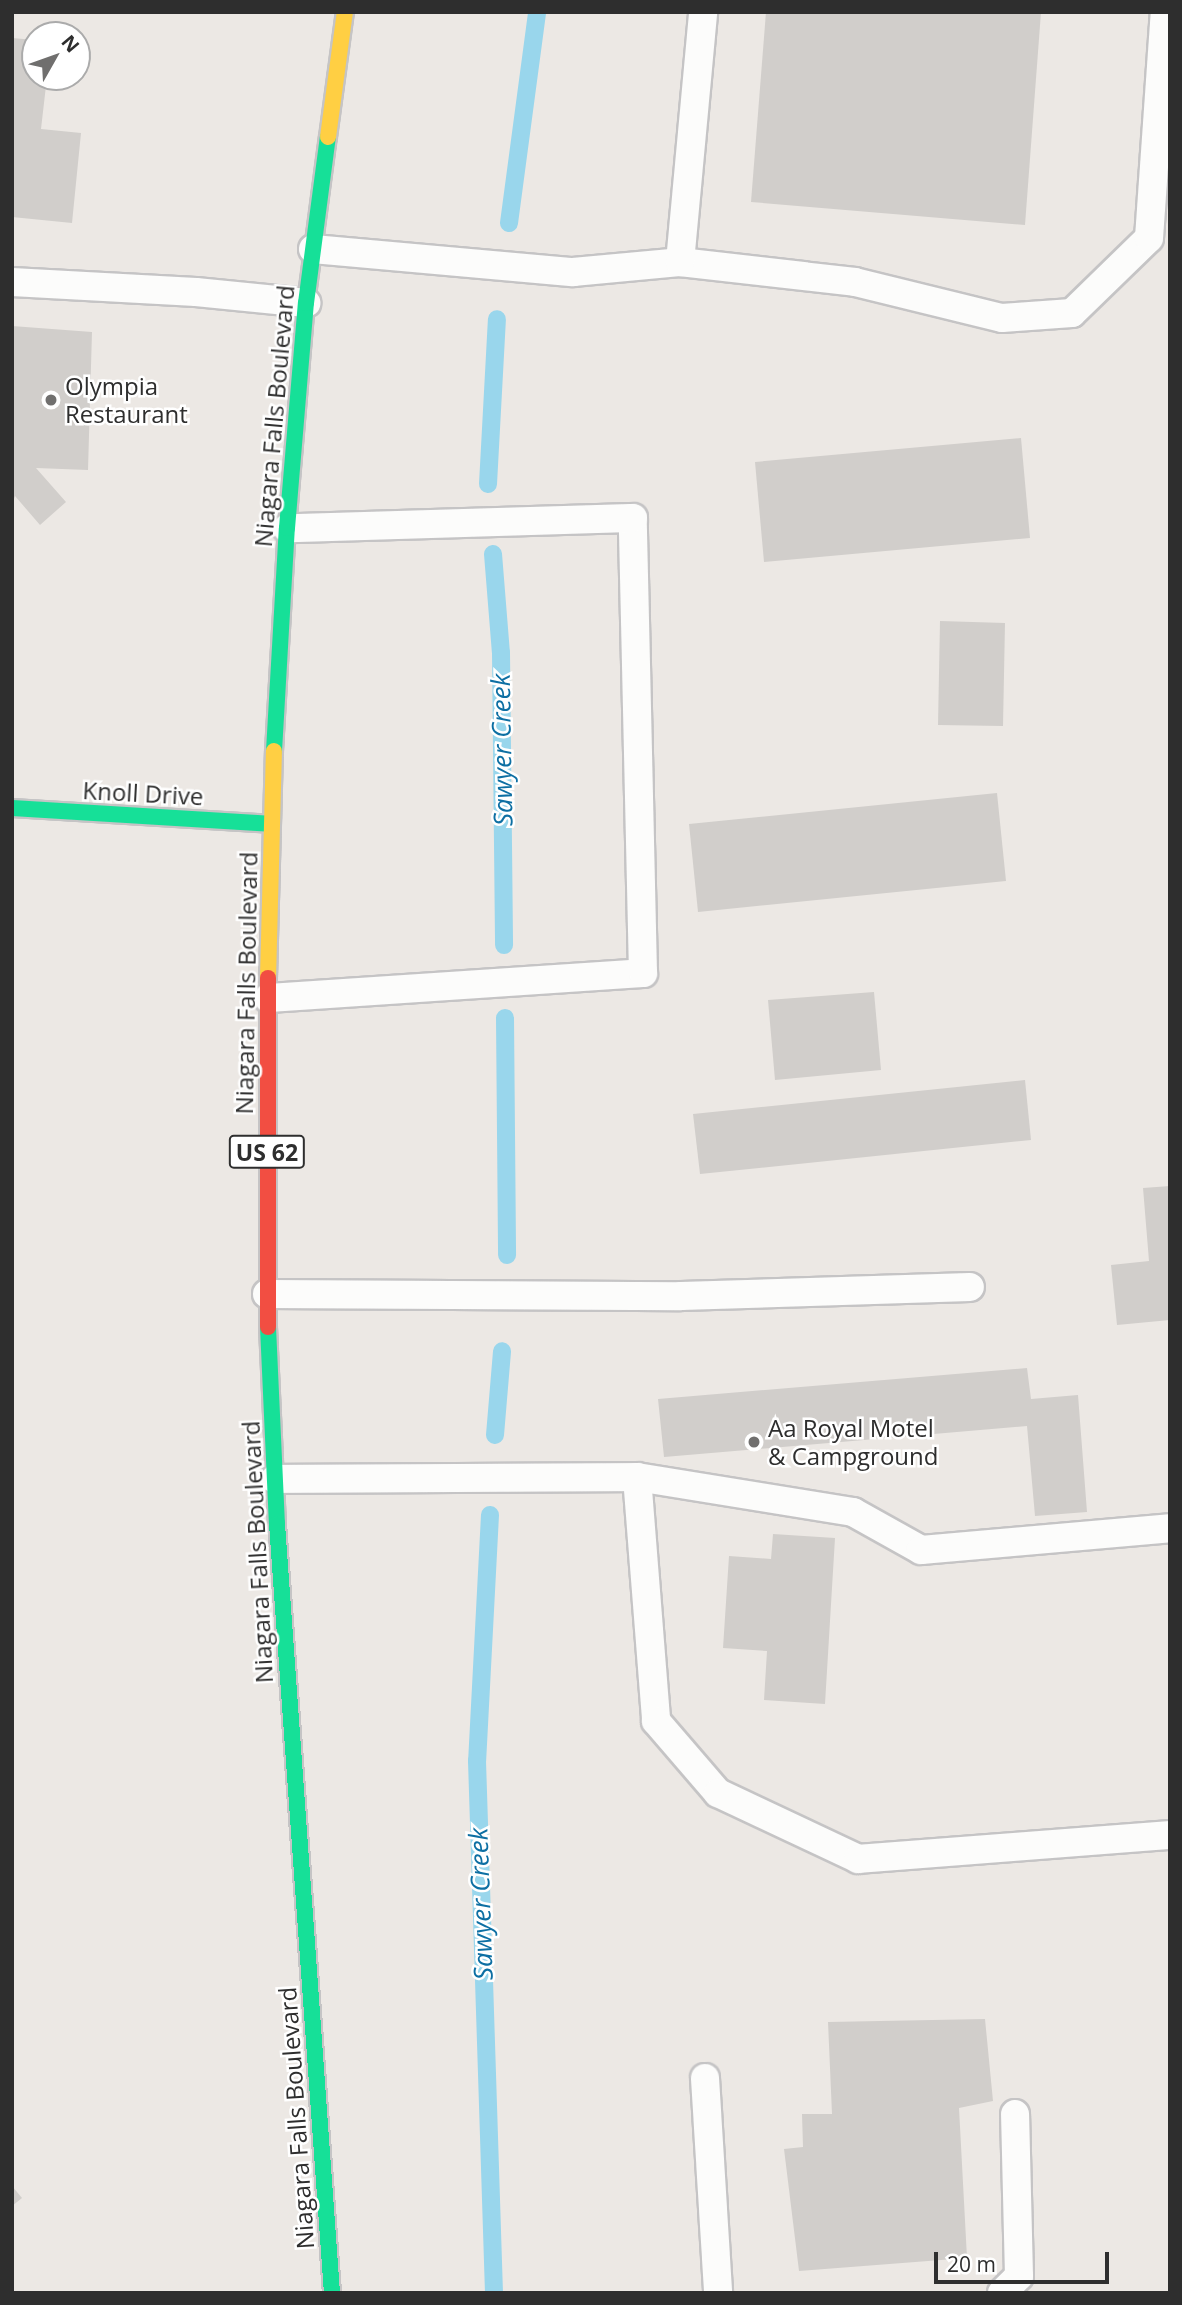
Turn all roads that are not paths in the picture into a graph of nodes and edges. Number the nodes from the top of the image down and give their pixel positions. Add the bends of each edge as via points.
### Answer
1 (345, 12) edge
2 (703, 12) edge
3 (1165, 12) edge
4 (1159, 238) edge
5 (313, 249) junction
6 (680, 262) junction
7 (12, 282) edge
8 (306, 303) junction
9 (286, 528) junction
10 (12, 808) edge
11 (270, 824) junction
12 (268, 998) junction
13 (970, 1287) dead end
14 (267, 1294) junction
15 (637, 1477) junction
16 (275, 1479) junction
17 (1170, 1528) edge
18 (1170, 1835) edge
19 (705, 2078) dead end
20 (1015, 2114) dead end
21 (331, 2293) edge
22 (718, 2293) edge
23 (1002, 2293) edge

1 - 5 main road, Niagara Falls Boulevard / US 62
2 - 6 lane
3 - 4 lane
4 - 6 lane via 1072,313 1002,318 855,282
5 - 6 lane via 573,272
5 - 8 main road, Niagara Falls Boulevard / US 62
7 - 8 lane
8 - 9 main road, Niagara Falls Boulevard / US 62
9 - 11 main road, Niagara Falls Boulevard / US 62
9 - 12 lane via 633,518 643,973
10 - 11 main road, Knoll Drive
11 - 12 main road, Niagara Falls Boulevard / US 62
12 - 14 main road, Niagara Falls Boulevard / US 62
13 - 14 lane via 681,1296
14 - 16 main road, Niagara Falls Boulevard / US 62
15 - 16 lane
15 - 17 lane via 853,1512 921,1550
15 - 18 lane via 656,1721 718,1793 858,1858
16 - 21 main road, Niagara Falls Boulevard / US 62
19 - 22 lane
20 - 23 lane via 1019,2276

